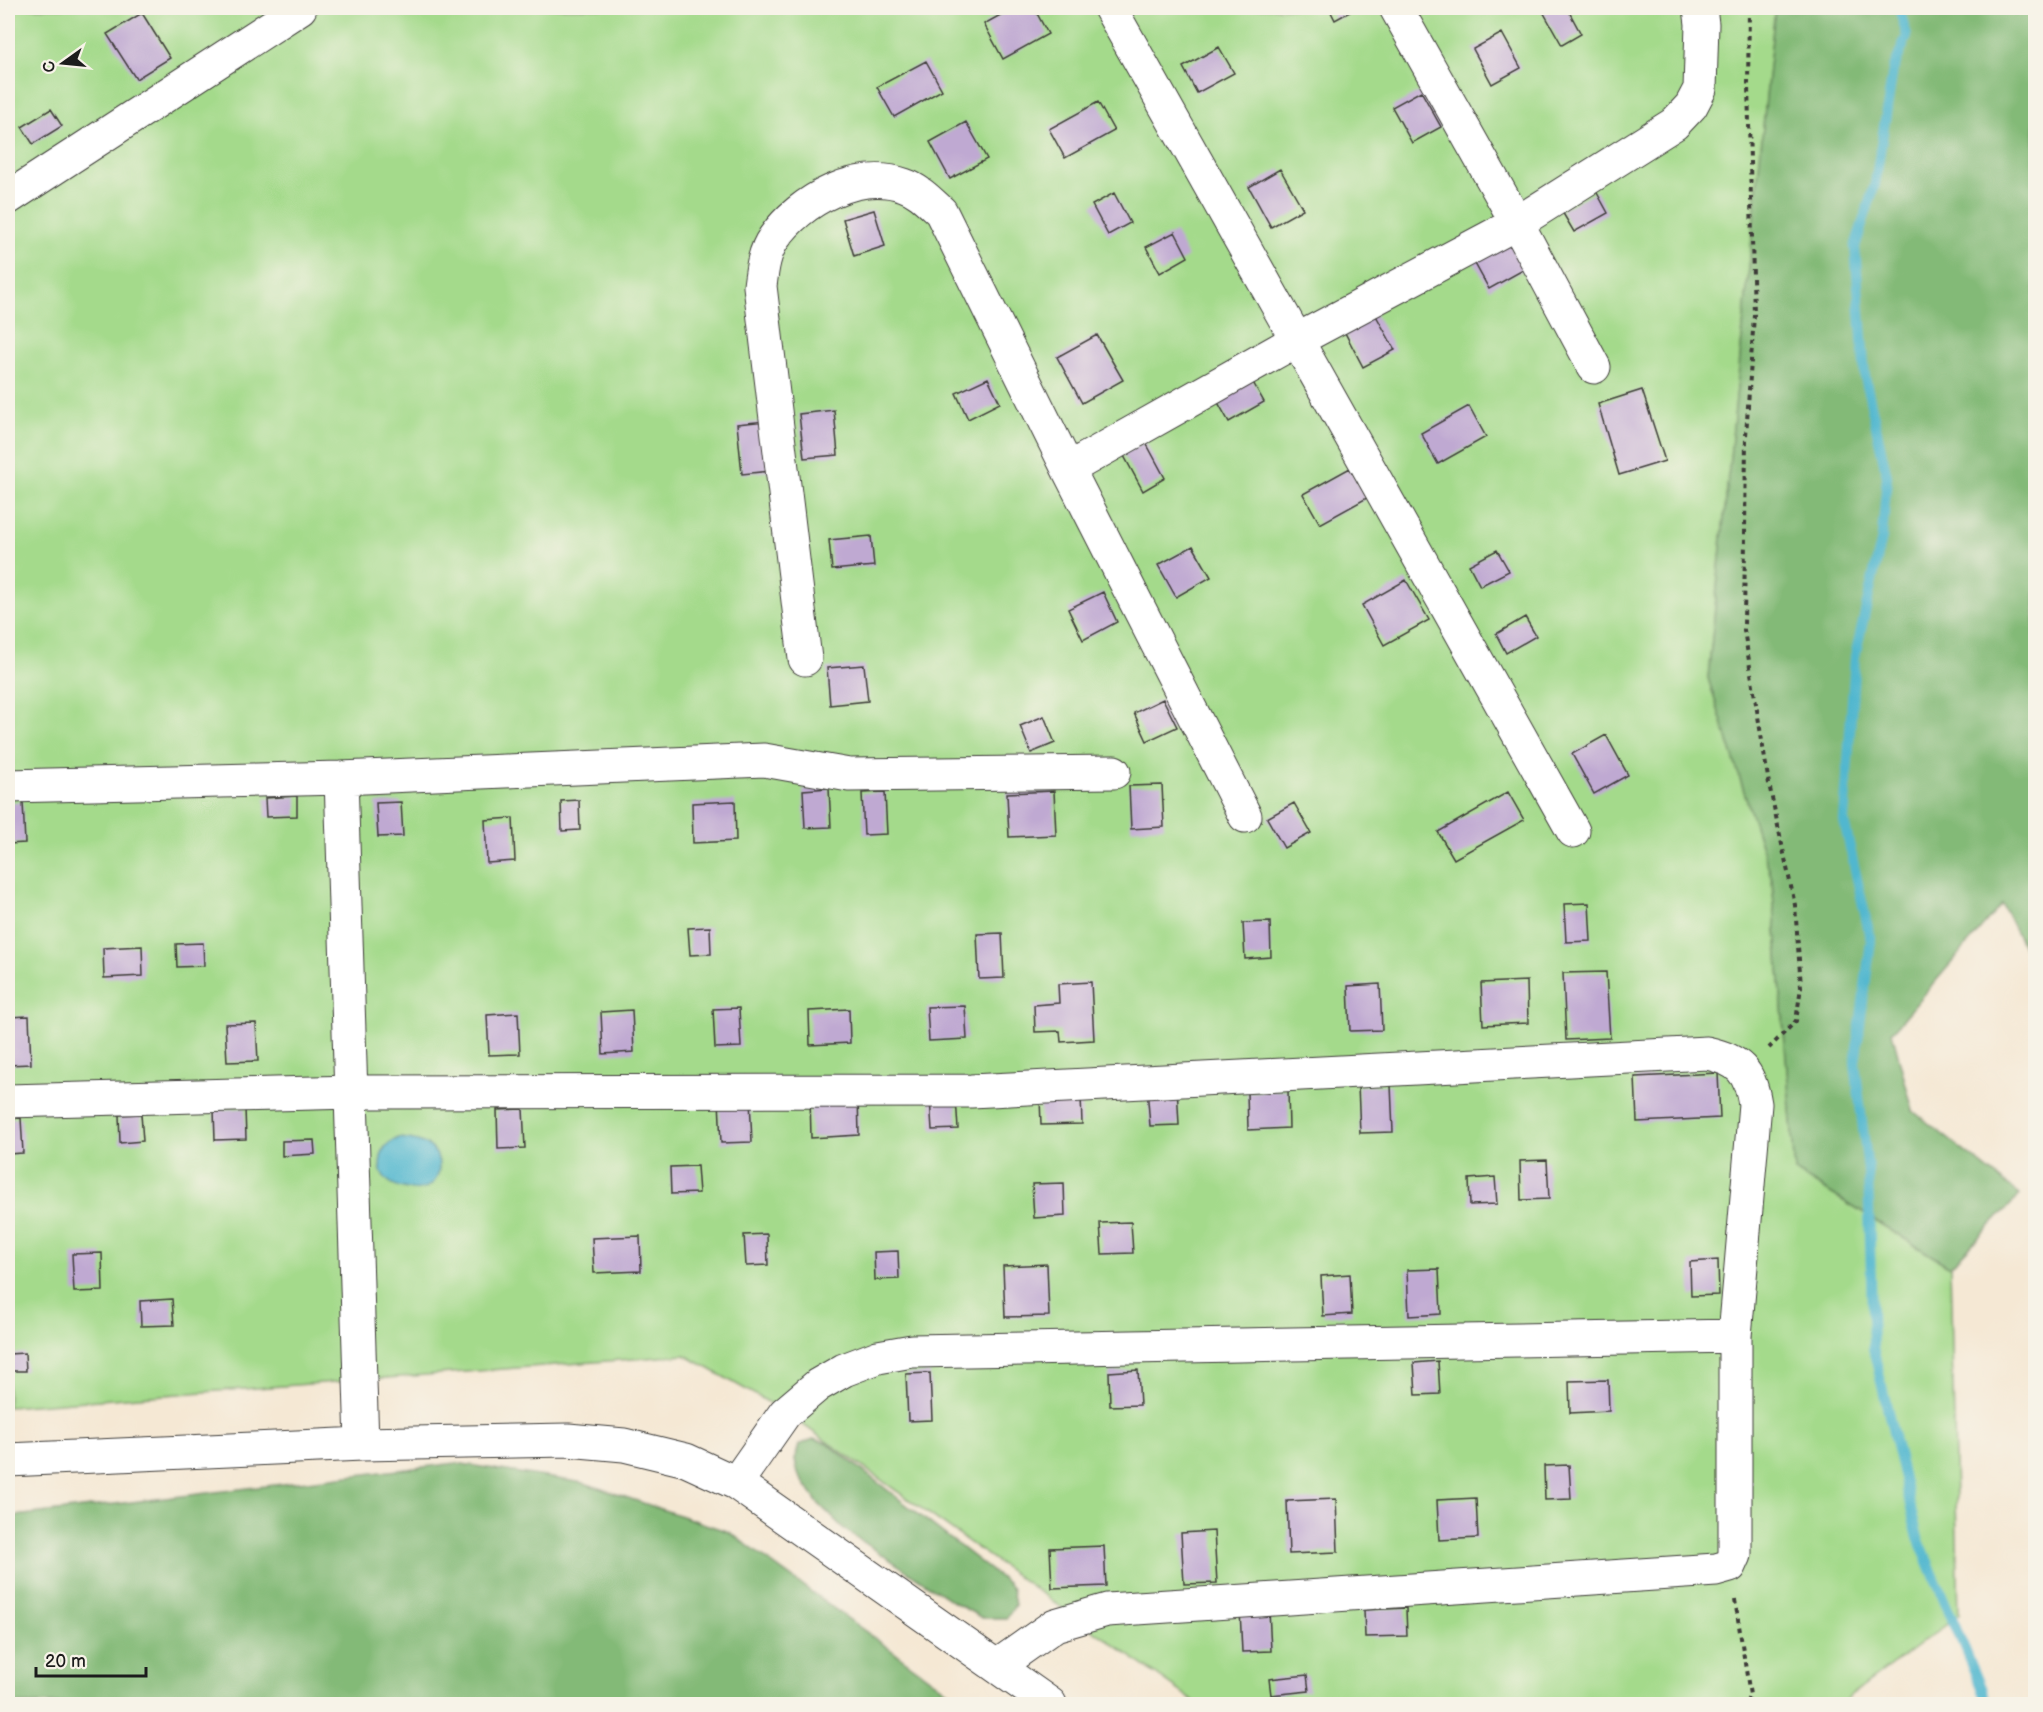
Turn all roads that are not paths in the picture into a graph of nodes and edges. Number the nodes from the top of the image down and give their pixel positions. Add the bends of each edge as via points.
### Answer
1 (300, 8) edge
2 (1110, 8) edge
3 (1396, 8) edge
4 (1700, 8) edge
5 (8, 198) edge
6 (1517, 223) junction
7 (1297, 340) junction
8 (1594, 367) dead end
9 (1068, 469) junction
10 (805, 659) dead end
11 (1114, 772) dead end
12 (341, 778) junction
13 (8, 786) edge
14 (1245, 816) dead end
15 (1573, 831) dead end
16 (352, 1092) junction
17 (8, 1101) edge
18 (1735, 1336) junction
19 (362, 1444) junction
20 (8, 1460) edge
21 (736, 1483) junction
22 (997, 1666) junction
23 (1050, 1704) edge

1 - 5 street
2 - 7 street
3 - 6 street
4 - 6 street via 1700,89 1691,106 1674,124
6 - 7 street
6 - 8 street
7 - 9 street
7 - 15 street
9 - 10 street via 940,212 921,194 904,185 879,180 850,184 819,198 790,218 773,240 763,263 760,286
9 - 14 street
11 - 12 street via 849,775 764,760
12 - 13 street
12 - 16 street
16 - 17 street
16 - 18 street via 971,1091 1707,1053 1725,1057 1742,1069 1752,1085 1755,1104
16 - 19 street
18 - 21 street via 912,1351 844,1370 818,1385 785,1413
18 - 22 street via 1735,1555 1730,1566 1716,1570 1107,1610 1055,1625
19 - 20 street
19 - 21 street via 567,1440 613,1444 686,1460
21 - 22 street
22 - 23 street

